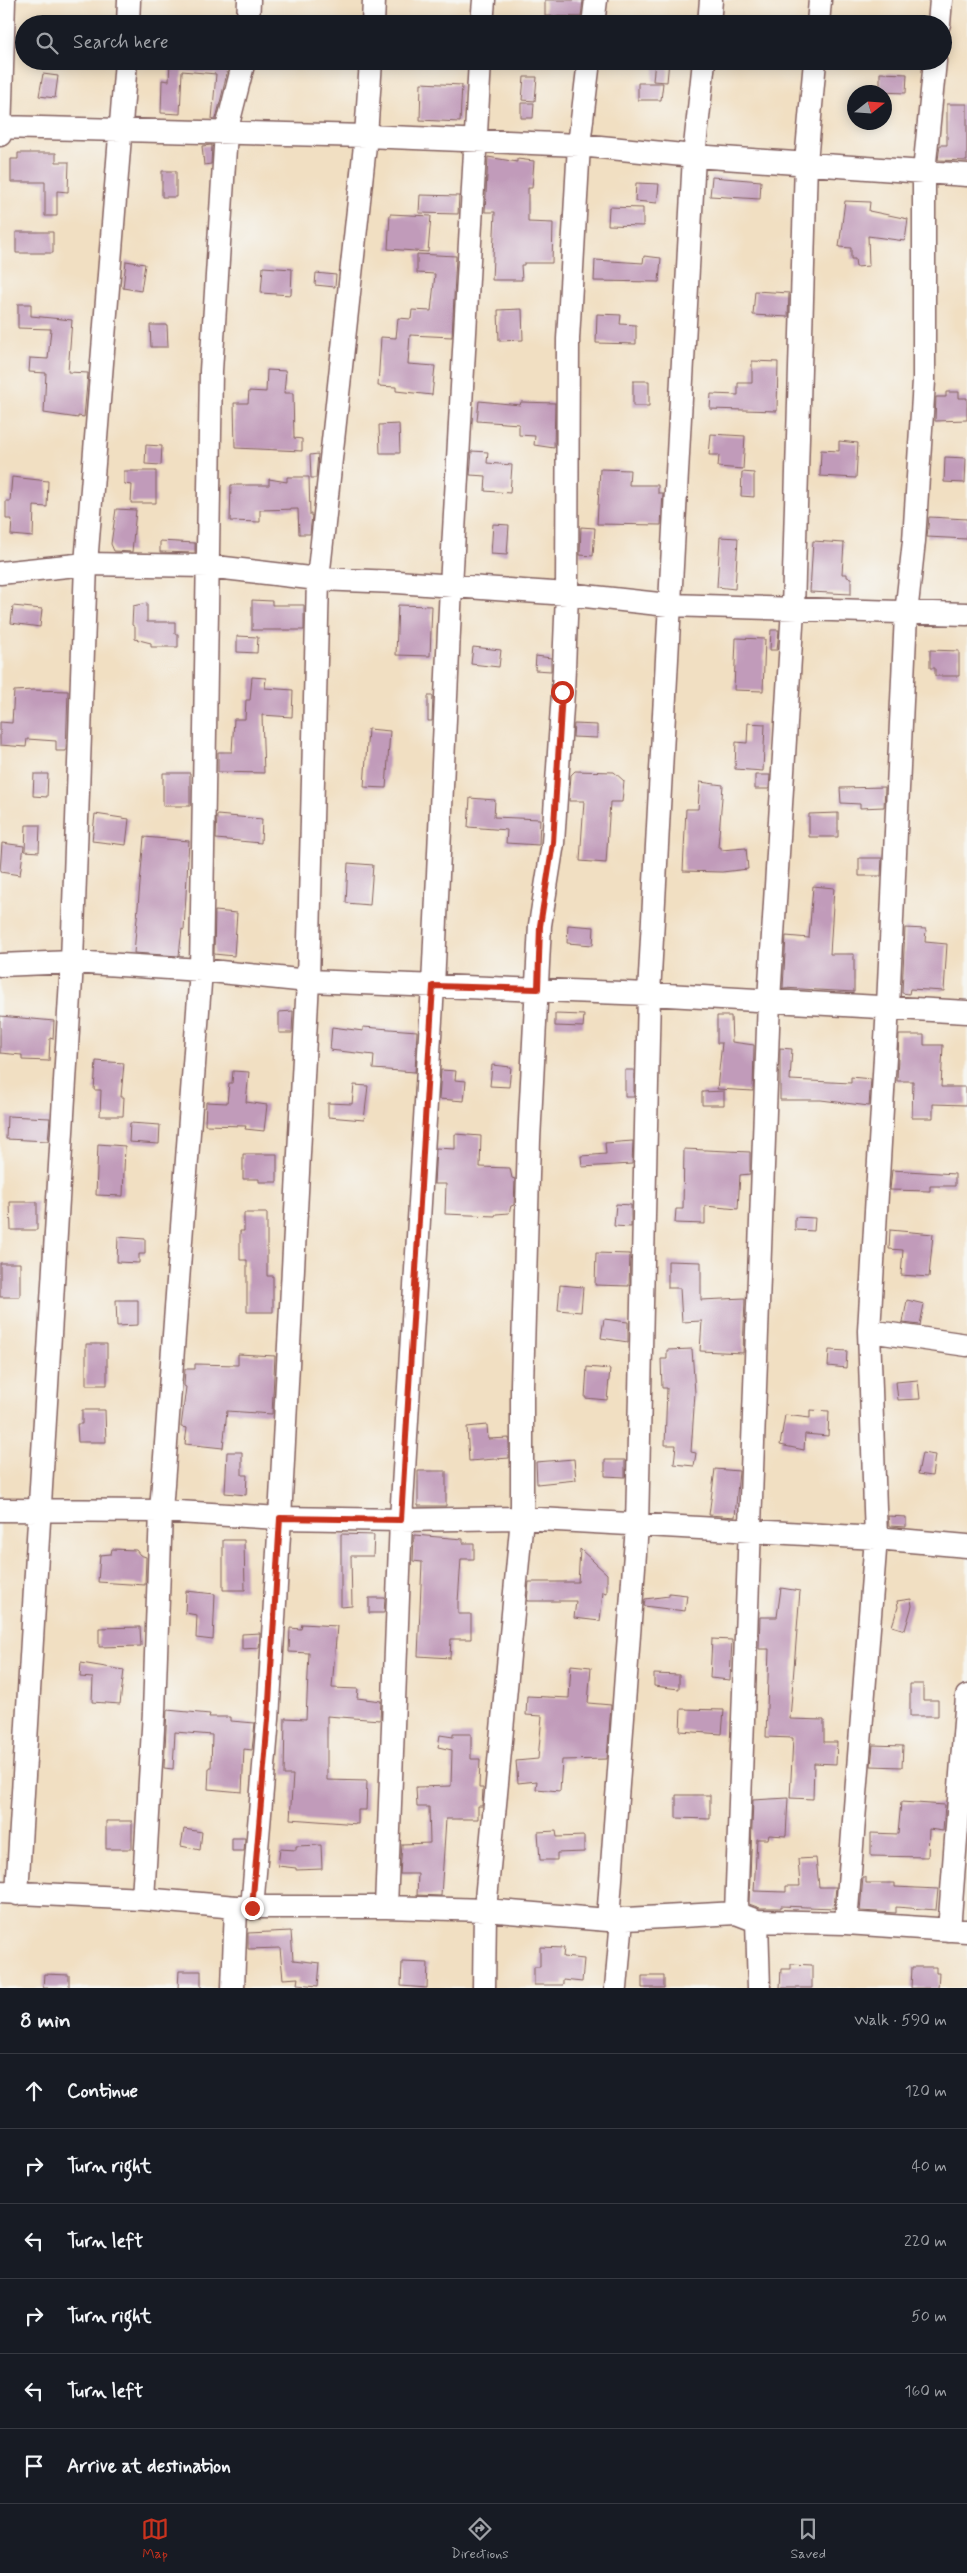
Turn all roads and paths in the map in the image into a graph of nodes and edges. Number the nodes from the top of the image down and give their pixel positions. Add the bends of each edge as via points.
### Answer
1 (4, 0) edge
2 (129, 0) edge
3 (249, 0) edge
4 (374, 0) edge
5 (484, 0) edge
6 (596, 0) edge
7 (711, 0) edge
8 (820, 0) edge
9 (941, 0) edge
10 (128, 15) edge
11 (248, 15) edge
12 (373, 15) edge
13 (483, 15) edge
14 (595, 15) edge
15 (710, 15) edge
16 (819, 15) edge
17 (940, 15) edge
18 (125, 70) edge
19 (242, 70) edge
20 (370, 70) edge
21 (479, 70) edge
22 (588, 70) edge
23 (703, 70) edge
24 (814, 70) edge
25 (934, 70) edge
26 (0, 127) edge
27 (121, 129) junction
28 (226, 132) junction
29 (0, 135) edge
30 (366, 136) junction
31 (475, 141) junction
32 (579, 145) junction
33 (694, 156) junction
34 (806, 162) junction
35 (924, 172) junction
36 (967, 174) edge
37 (86, 564) junction
38 (207, 566) junction
39 (0, 574) edge
40 (318, 580) junction
41 (451, 586) junction
42 (567, 594) junction
43 (668, 605) junction
44 (793, 609) junction
45 (906, 614) junction
46 (967, 614) edge
47 (72, 962) junction
48 (0, 965) edge
49 (201, 970) junction
50 (308, 981) junction
51 (433, 986) junction
52 (538, 989) junction
53 (649, 994) junction
54 (769, 1000) junction
55 (888, 1006) junction
56 (967, 1012) edge
57 (869, 1331) junction
58 (967, 1345) edge
59 (0, 1510) edge
60 (40, 1511) junction
61 (161, 1511) junction
62 (280, 1518) junction
63 (522, 1518) junction
64 (401, 1520) junction
65 (637, 1526) junction
66 (750, 1532) junction
67 (876, 1538) junction
68 (967, 1546) edge
69 (967, 1696) edge
70 (9, 1893) edge
71 (143, 1899) junction
72 (386, 1907) junction
73 (244, 1908) junction
74 (485, 1910) junction
75 (736, 1913) junction
76 (615, 1919) junction
77 (757, 1921) junction
78 (846, 1923) junction
79 (958, 1931) edge
80 (233, 1988) edge
81 (484, 1988) edge
82 (616, 1988) edge
83 (759, 1988) edge

1 - 26 street
2 - 10 street
3 - 11 street
4 - 12 street
5 - 13 street
6 - 14 street
7 - 15 street
8 - 16 street
9 - 17 street
18 - 27 street
19 - 28 street
20 - 30 street
21 - 31 street
22 - 32 street
23 - 33 street
24 - 34 street
25 - 35 street
26 - 27 street
26 - 29 street
27 - 28 street
27 - 37 street
28 - 30 street
28 - 38 street via 211,371
30 - 31 street
30 - 40 street
31 - 32 street
31 - 41 street
32 - 33 street
32 - 42 street via 568,339
33 - 34 street
33 - 43 street
34 - 35 street
34 - 44 street
35 - 36 street
35 - 45 street via 924,381
37 - 38 street
37 - 39 street
37 - 47 street
38 - 40 street
38 - 49 street
40 - 41 street
40 - 50 street
41 - 42 street
41 - 51 street
42 - 43 street
42 - 52 street via 553,843 540,926
43 - 44 street
43 - 53 street
44 - 45 street
44 - 54 street
45 - 46 street
45 - 55 street
47 - 48 street
47 - 49 street
47 - 60 street
49 - 50 street
49 - 61 street
50 - 51 street
50 - 62 street
51 - 52 street
51 - 64 street
52 - 53 street
52 - 63 street via 529,1140
53 - 54 street
53 - 65 street
54 - 55 street
54 - 66 street
55 - 56 street
55 - 57 street
57 - 58 street
57 - 67 street
59 - 60 street
60 - 61 street
60 - 70 street
61 - 62 street
61 - 71 street
62 - 64 street
62 - 73 street via 268,1719
63 - 64 street
63 - 65 street
63 - 74 street
64 - 72 street
65 - 66 street
65 - 76 street
66 - 67 street
66 - 75 street
67 - 68 street
67 - 78 street
69 - 79 street
70 - 71 street
71 - 73 street
72 - 73 street
72 - 74 street
73 - 80 street
74 - 76 street
74 - 81 street
75 - 76 street
75 - 77 street
76 - 82 street
77 - 78 street
77 - 83 street
78 - 79 street

